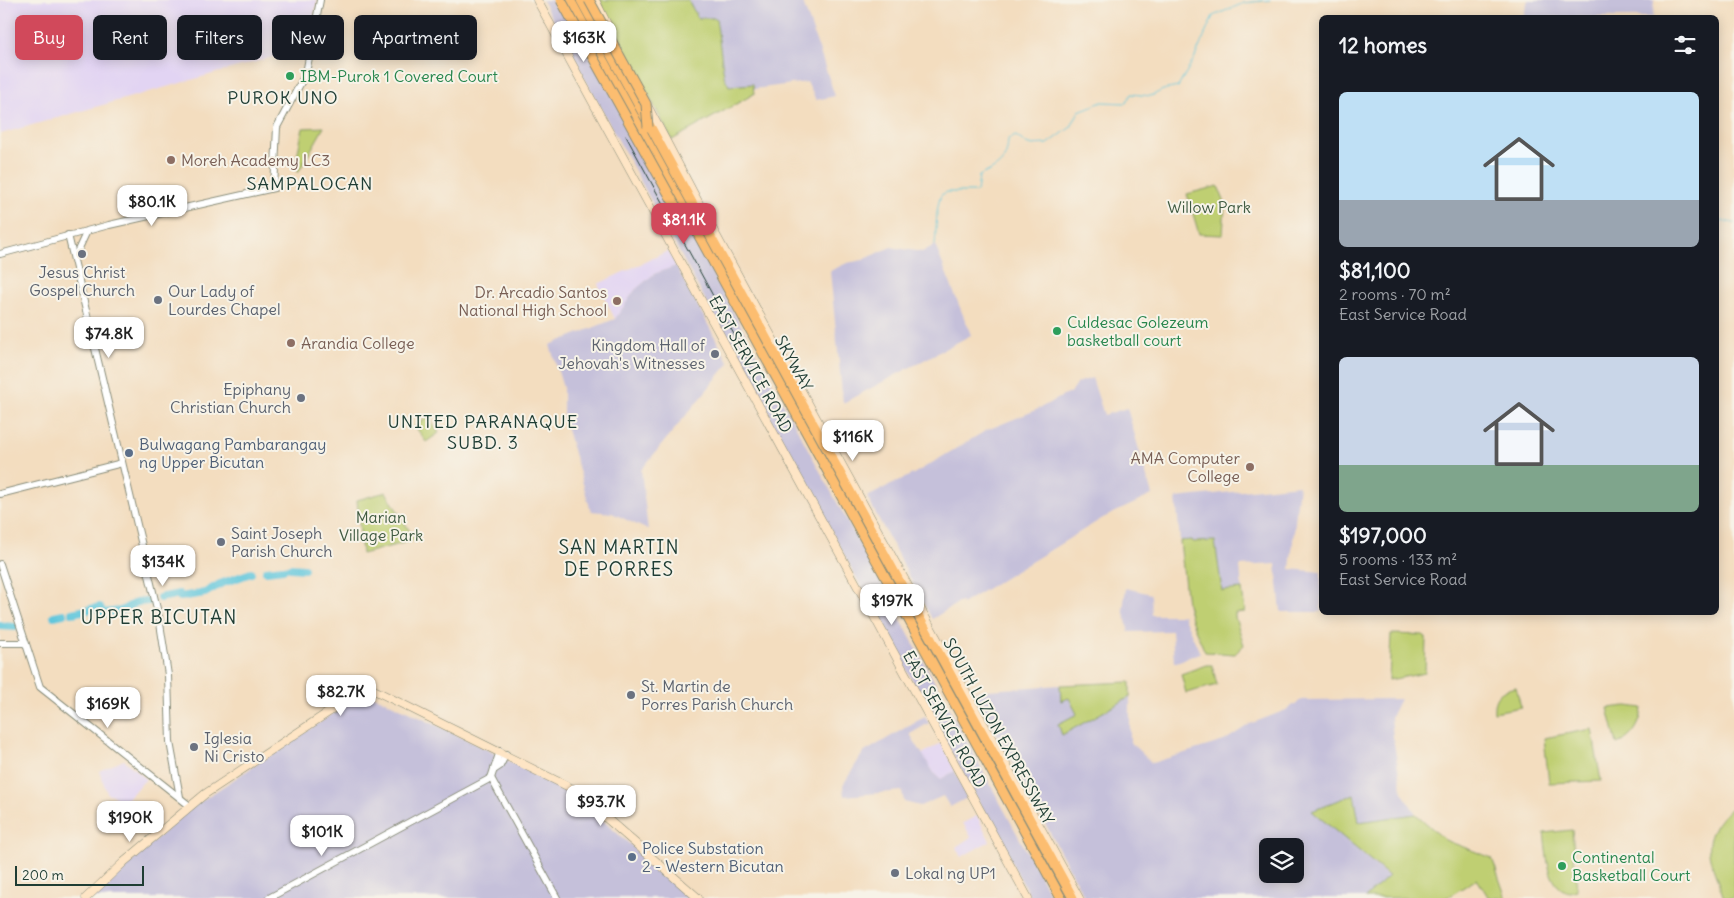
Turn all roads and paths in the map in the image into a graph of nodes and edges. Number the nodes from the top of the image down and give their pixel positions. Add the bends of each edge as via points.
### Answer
1 (320, 0) edge
2 (537, 0) edge
3 (562, 0) edge
4 (571, 0) edge
5 (580, 0) edge
6 (590, 0) edge
7 (595, 0) edge
8 (612, 35) junction
9 (648, 127) junction
10 (694, 226) junction
11 (87, 231) junction
12 (68, 235) junction
13 (0, 254) edge
14 (74, 260) junction
15 (122, 463) junction
16 (0, 494) edge
17 (0, 564) edge
18 (0, 643) edge
19 (24, 643) junction
20 (503, 753) junction
21 (491, 778) junction
22 (180, 797) junction
23 (190, 806) junction
24 (86, 898) edge
25 (269, 898) edge
26 (556, 898) edge
27 (698, 898) edge
28 (1028, 898) edge
29 (1062, 898) edge
30 (1071, 898) edge
31 (1079, 898) edge

1 - 11 street via 308,67 277,127 274,188
2 - 28 main road, EAST SERVICE ROAD
3 - 10 highway, bridge via 675,205
4 - 10 highway, SKYWAY, bridge
4 - 29 highway, SOUTH LUZON EXPRESSWAY
5 - 9 highway, SKYWAY
5 - 30 highway, SOUTH LUZON EXPRESSWAY
6 - 8 main road
6 - 9 highway, bridge via 646,104
7 - 8 main road
8 - 31 main road via 711,226
9 - 30 highway, SKYWAY
10 - 29 highway, SKYWAY
11 - 12 street
11 - 14 street
12 - 13 street
12 - 14 street
14 - 15 street
15 - 16 street
15 - 22 street via 163,639 168,675 170,742
17 - 19 street
18 - 19 street
19 - 22 street via 36,680 43,690 166,790
20 - 21 street via 500,766
20 - 23 main road via 365,688
20 - 27 main road via 561,782 583,797
21 - 25 street
21 - 26 street
22 - 23 street
23 - 24 main road

